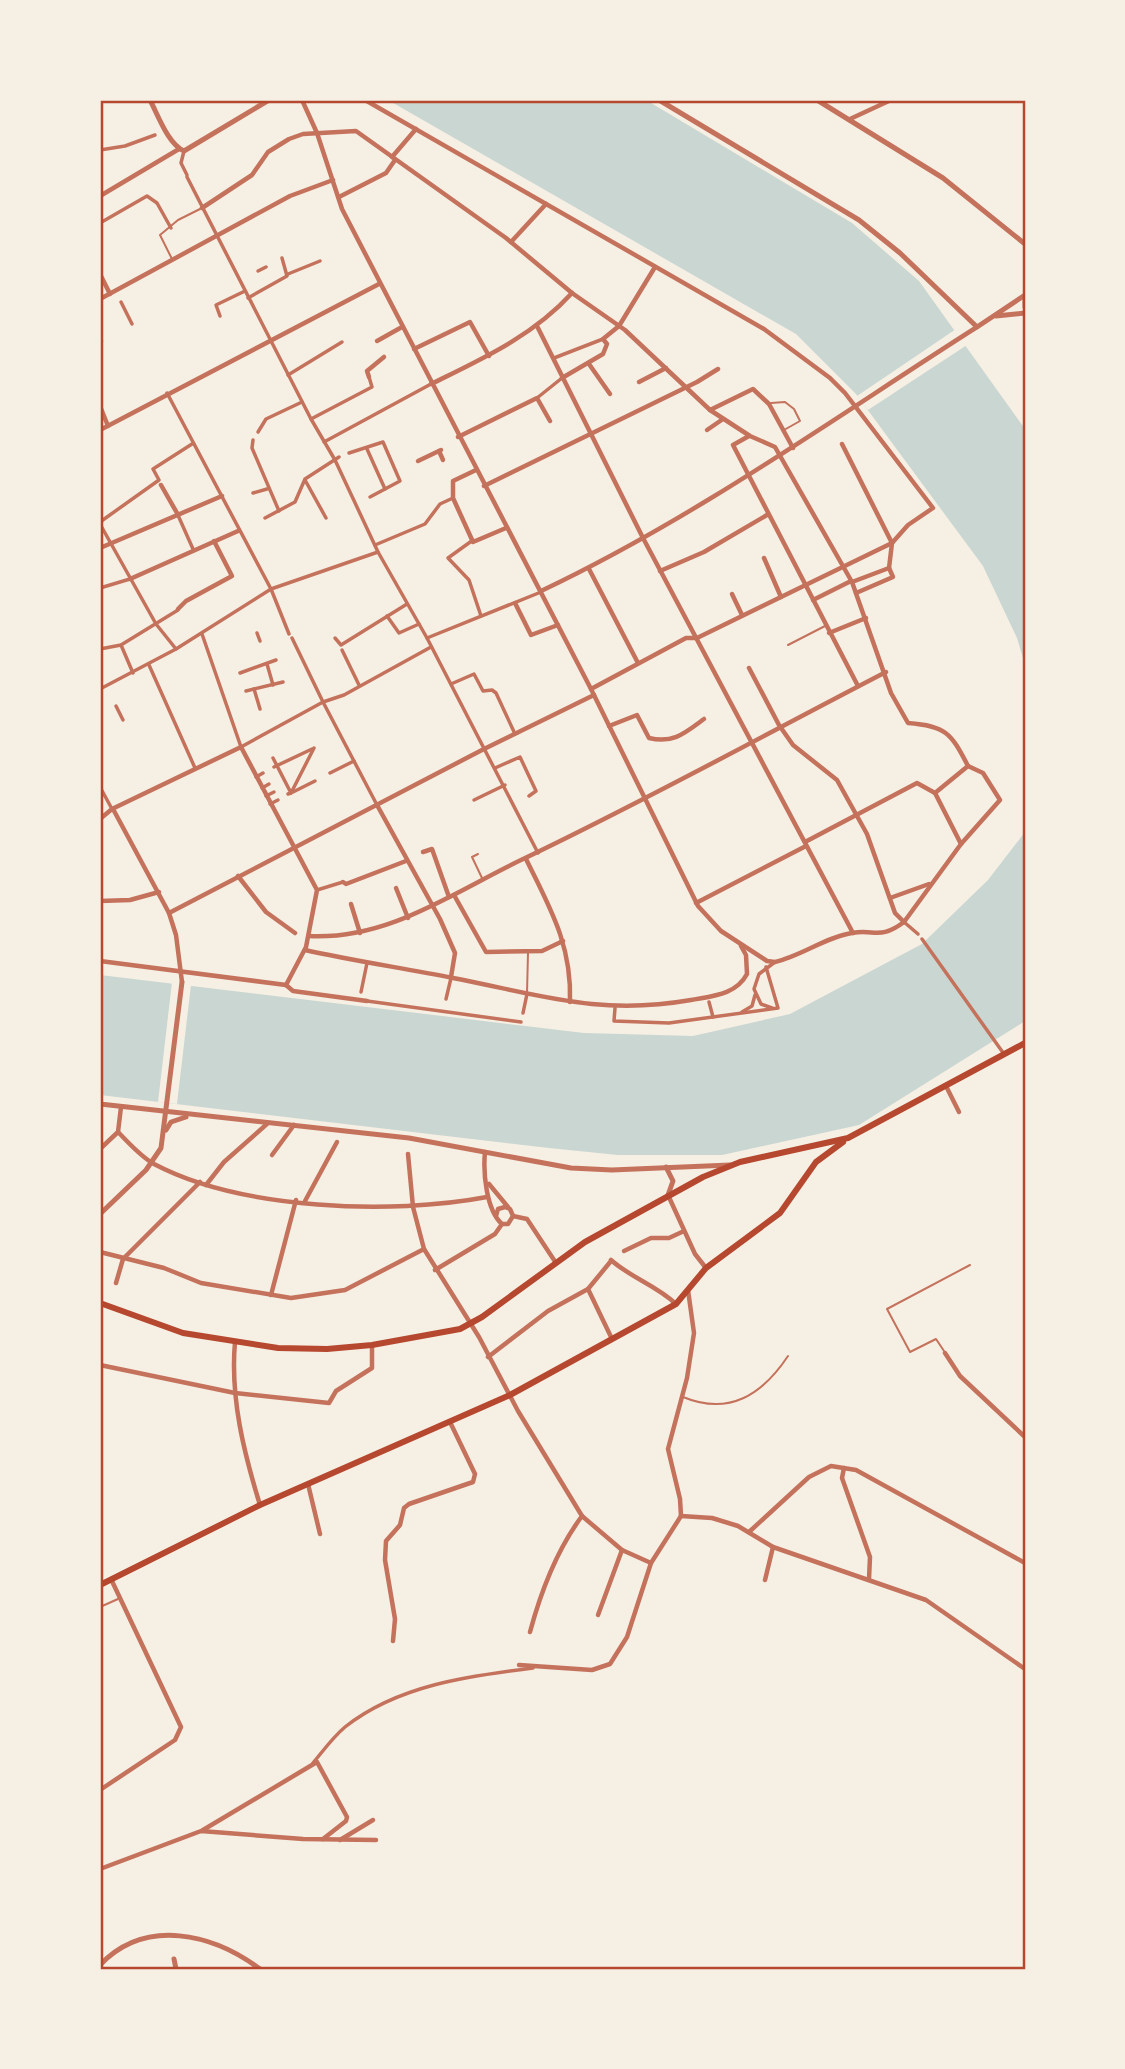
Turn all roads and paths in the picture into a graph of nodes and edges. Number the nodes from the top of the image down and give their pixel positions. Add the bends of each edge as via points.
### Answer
1 (150, 100) edge
2 (269, 100) edge
3 (302, 100) edge
4 (365, 100) edge
5 (817, 100) edge
6 (891, 100) edge
7 (662, 101) edge
8 (850, 119) junction
9 (416, 129) junction
10 (317, 133) junction
11 (155, 135) dead end
12 (100, 150) edge
13 (182, 150) junction
14 (393, 159) junction
15 (332, 180) junction
16 (100, 196) edge
17 (339, 197) junction
18 (546, 204) junction
19 (202, 208) junction
20 (100, 223) edge
21 (171, 228) junction
22 (216, 236) junction
23 (511, 242) junction
24 (1025, 244) edge
25 (281, 259) dead end
26 (172, 260) junction
27 (320, 261) dead end
28 (266, 267) dead end
29 (654, 267) junction
30 (258, 271) dead end
31 (100, 274) edge
32 (288, 274) junction
33 (379, 284) junction
34 (245, 291) junction
35 (572, 293) junction
36 (114, 294) junction
37 (1025, 296) edge
38 (248, 298) junction
39 (100, 299) edge
40 (121, 303) dead end
41 (1025, 307) edge
42 (1025, 313) edge
43 (220, 316) dead end
44 (993, 316) junction
45 (132, 324) dead end
46 (537, 326) junction
47 (619, 326) junction
48 (402, 327) junction
49 (977, 327) junction
50 (603, 339) junction
51 (270, 341) junction
52 (376, 341) dead end
53 (342, 342) dead end
54 (414, 349) junction
55 (489, 356) junction
56 (384, 357) dead end
57 (554, 359) junction
58 (589, 363) junction
59 (666, 368) junction
60 (718, 369) dead end
61 (288, 375) junction
62 (369, 377) joint
63 (562, 378) junction
64 (639, 382) dead end
65 (431, 384) junction
66 (686, 385) junction
67 (610, 394) dead end
68 (167, 395) junction
69 (537, 398) junction
70 (302, 402) junction
71 (769, 404) junction
72 (100, 406) edge
73 (855, 407) junction
74 (710, 410) junction
75 (311, 419) junction
76 (723, 419) junction
77 (550, 421) dead end
78 (108, 426) junction
79 (100, 430) edge
80 (707, 430) dead end
81 (783, 430) junction
82 (258, 432) dead end
83 (590, 433) junction
84 (750, 436) junction
85 (458, 437) junction
86 (253, 440) dead end
87 (324, 442) junction
88 (192, 444) junction
89 (842, 444) dead end
90 (793, 448) junction
91 (366, 449) junction
92 (349, 453) dead end
93 (781, 456) junction
94 (337, 458) junction
95 (443, 460) dead end
96 (418, 461) dead end
97 (476, 470) junction
98 (449, 474) dead end
99 (747, 476) junction
100 (305, 479) junction
101 (453, 481) junction
102 (160, 483) junction
103 (484, 486) junction
104 (267, 488) junction
105 (385, 489) junction
106 (253, 493) dead end
107 (222, 496) junction
108 (370, 497) dead end
109 (453, 498) junction
110 (280, 511) junction
111 (177, 513) junction
112 (767, 515) junction
113 (265, 518) dead end
114 (326, 518) dead end
115 (100, 523) edge
116 (506, 528) junction
117 (238, 531) junction
118 (643, 538) junction
119 (473, 540) junction
120 (214, 541) junction
121 (892, 543) junction
122 (109, 545) junction
123 (374, 545) junction
124 (100, 548) edge
125 (193, 549) junction
126 (377, 552) junction
127 (764, 558) dead end
128 (842, 567) junction
129 (889, 568) junction
130 (589, 569) junction
131 (660, 571) junction
132 (130, 579) junction
133 (852, 581) junction
134 (805, 586) junction
135 (100, 588) edge
136 (271, 589) junction
137 (541, 592) junction
138 (856, 593) junction
139 (732, 594) dead end
140 (781, 597) junction
141 (813, 600) junction
142 (515, 603) junction
143 (407, 604) junction
144 (178, 609) joint
145 (742, 615) junction
146 (387, 616) junction
147 (481, 616) junction
148 (866, 618) junction
149 (156, 624) junction
150 (419, 624) junction
151 (558, 625) junction
152 (826, 626) junction
153 (257, 633) dead end
154 (830, 633) junction
155 (202, 634) junction
156 (335, 638) dead end
157 (427, 638) junction
158 (697, 638) junction
159 (260, 641) dead end
160 (121, 645) junction
161 (788, 645) dead end
162 (431, 647) junction
163 (100, 649) edge
164 (176, 649) junction
165 (342, 650) dead end
166 (276, 660) dead end
167 (267, 662) junction
168 (638, 663) junction
169 (149, 665) junction
170 (749, 668) dead end
171 (886, 672) junction
172 (133, 673) junction
173 (240, 673) dead end
174 (283, 681) dead end
175 (451, 684) junction
176 (273, 685) junction
177 (359, 685) junction
178 (858, 686) junction
179 (100, 689) edge
180 (254, 689) junction
181 (592, 689) junction
182 (246, 691) dead end
183 (594, 695) junction
184 (322, 703) junction
185 (116, 706) dead end
186 (260, 709) dead end
187 (704, 719) dead end
188 (123, 720) dead end
189 (779, 725) junction
190 (609, 726) junction
191 (515, 734) junction
192 (753, 742) junction
193 (241, 747) junction
194 (482, 750) junction
195 (273, 758) dead end
196 (354, 761) junction
197 (275, 766) junction
198 (968, 766) junction
199 (195, 768) junction
200 (495, 768) junction
201 (263, 773) dead end
202 (330, 773) dead end
203 (256, 777) junction
204 (316, 781) dead end
205 (269, 784) dead end
206 (505, 785) junction
207 (100, 787) edge
208 (262, 788) junction
209 (274, 792) dead end
210 (934, 793) junction
211 (289, 794) junction
212 (266, 796) junction
213 (529, 796) dead end
214 (278, 800) dead end
215 (474, 800) dead end
216 (644, 801) junction
217 (270, 804) junction
218 (377, 805) junction
219 (112, 809) junction
220 (857, 818) junction
221 (100, 819) edge
222 (806, 844) junction
223 (961, 844) junction
224 (295, 848) junction
225 (424, 852) dead end
226 (538, 853) junction
227 (478, 854) dead end
228 (525, 858) junction
229 (406, 861) junction
230 (238, 876) junction
231 (482, 879) junction
232 (343, 882) joint
233 (930, 884) junction
234 (396, 888) dead end
235 (317, 890) junction
236 (159, 892) junction
237 (451, 896) junction
238 (890, 898) junction
239 (100, 901) edge
240 (696, 903) junction
241 (351, 904) dead end
242 (432, 905) junction
243 (169, 913) junction
244 (408, 918) junction
245 (904, 922) junction
246 (295, 933) dead end
247 (360, 933) junction
248 (853, 933) junction
249 (918, 934) dead end
250 (309, 936) junction
251 (922, 939) dead end
252 (563, 941) junction
253 (741, 946) junction
254 (305, 950) junction
255 (528, 951) junction
256 (100, 961) edge
257 (775, 962) junction
258 (367, 963) junction
259 (766, 967) junction
260 (180, 972) junction
261 (452, 977) junction
262 (182, 982) joint
263 (286, 985) junction
264 (754, 989) junction
265 (361, 992) dead end
266 (527, 994) junction
267 (446, 999) dead end
268 (367, 1001) joint
269 (570, 1002) junction
270 (709, 1002) dead end
271 (615, 1008) junction
272 (774, 1009) junction
273 (523, 1013) dead end
274 (740, 1013) junction
275 (713, 1017) junction
276 (521, 1022) dead end
277 (1025, 1043) edge
278 (1004, 1054) junction
279 (946, 1086) junction
280 (169, 1094) junction
281 (100, 1104) edge
282 (121, 1107) junction
283 (959, 1112) dead end
284 (167, 1113) junction
285 (189, 1116) junction
286 (268, 1123) junction
287 (294, 1125) junction
288 (118, 1132) junction
289 (164, 1133) junction
290 (848, 1138) junction
291 (337, 1142) dead end
292 (815, 1147) junction
293 (100, 1149) edge
294 (486, 1151) junction
295 (408, 1154) dead end
296 (272, 1155) dead end
297 (816, 1162) junction
298 (152, 1163) junction
299 (730, 1165) junction
300 (666, 1167) junction
301 (200, 1182) junction
302 (488, 1184) junction
303 (206, 1185) junction
304 (667, 1195) junction
305 (487, 1197) junction
306 (296, 1200) junction
307 (305, 1201) junction
308 (413, 1207) junction
309 (508, 1208) junction
310 (100, 1213) edge
311 (496, 1216) junction
312 (513, 1216) junction
313 (502, 1224) junction
314 (684, 1231) junction
315 (424, 1249) junction
316 (624, 1251) dead end
317 (100, 1252) edge
318 (122, 1259) junction
319 (556, 1263) junction
320 (970, 1265) dead end
321 (706, 1268) junction
322 (435, 1270) junction
323 (116, 1283) dead end
324 (588, 1289) junction
325 (688, 1290) junction
326 (271, 1295) junction
327 (100, 1303) edge
328 (676, 1304) junction
329 (471, 1324) junction
330 (612, 1340) junction
331 (235, 1342) junction
332 (372, 1345) junction
333 (944, 1352) joint
334 (788, 1356) dead end
335 (488, 1357) junction
336 (100, 1365) edge
337 (235, 1393) junction
338 (510, 1395) junction
339 (682, 1397) junction
340 (450, 1422) junction
341 (1025, 1437) edge
342 (844, 1468) junction
343 (308, 1484) junction
344 (260, 1506) junction
345 (582, 1516) junction
346 (681, 1516) junction
347 (749, 1532) junction
348 (320, 1534) dead end
349 (773, 1547) junction
350 (622, 1550) junction
351 (652, 1563) junction
352 (1025, 1563) edge
353 (111, 1579) junction
354 (869, 1579) junction
355 (765, 1580) dead end
356 (100, 1585) edge
357 (120, 1598) junction
358 (100, 1607) edge
359 (598, 1615) dead end
360 (530, 1632) dead end
361 (393, 1641) dead end
362 (519, 1665) dead end
363 (542, 1667) junction
364 (1025, 1669) edge
365 (313, 1763) junction
366 (100, 1790) edge
367 (373, 1820) dead end
368 (201, 1831) junction
369 (323, 1839) junction
370 (339, 1840) junction
371 (376, 1840) dead end
372 (100, 1870) edge
373 (100, 1954) edge
374 (106, 1958) junction
375 (174, 1959) dead end
376 (100, 1965) edge
377 (176, 1969) edge
378 (260, 1969) edge

1 - 13 street
2 - 13 street
3 - 10 street
4 - 9 street
5 - 8 street
6 - 8 street
7 - 49 street via 859,220
8 - 24 street via 943,178
9 - 14 street
9 - 18 street
10 - 14 street via 356,131
10 - 15 street
10 - 19 street via 289,139 268,152 252,175
11 - 12 street
13 - 16 street
13 - 19 street via 181,163
14 - 17 street via 386,173
14 - 23 street
15 - 17 street
15 - 22 street via 290,196
17 - 33 street
18 - 23 street
18 - 29 street
19 - 21 lane via 178,219
19 - 22 street
20 - 21 street via 147,196 157,203
21 - 26 lane via 160,235
22 - 26 street
22 - 34 street
23 - 35 street
25 - 32 street
26 - 36 street
27 - 32 street
28 - 30 street
29 - 47 street
29 - 73 street via 764,329 830,378
31 - 36 street
32 - 38 street
33 - 48 street
33 - 51 street
34 - 38 street
34 - 43 street via 216,305
35 - 46 street
35 - 47 street
36 - 39 street
37 - 41 street
37 - 44 street
38 - 51 street
40 - 45 street
42 - 44 street
44 - 49 street
46 - 55 street
46 - 57 street
47 - 50 street
47 - 59 street
48 - 52 street
48 - 54 street
49 - 73 street
50 - 57 street
50 - 58 street via 607,344 603,354
51 - 61 street
51 - 68 street
53 - 61 street
54 - 55 street via 470,322
54 - 65 street
55 - 65 street
56 - 62 street via 368,371
57 - 63 street
58 - 63 street
58 - 67 street
59 - 64 street
59 - 66 street
60 - 66 street
61 - 70 street
62 - 75 street via 372,387
63 - 69 street
63 - 83 street
65 - 85 street
65 - 87 street
66 - 74 street
66 - 83 street
68 - 78 street
68 - 88 street
69 - 77 street
69 - 85 street
70 - 75 street
70 - 82 street via 266,419
71 - 74 street via 753,389
71 - 81 street
71 - 81 lane via 785,402 794,409 800,421
72 - 78 street
73 - 90 street
73 - 121 street via 933,508
74 - 76 street
75 - 87 street
76 - 80 street
76 - 84 street
78 - 79 street
81 - 90 street
83 - 103 street
83 - 118 street
84 - 93 street via 769,442
84 - 99 street via 733,445
85 - 97 street
86 - 104 street
87 - 94 street
88 - 102 street via 153,470
88 - 107 street
89 - 121 street
90 - 93 street
91 - 92 street via 363,446
91 - 105 street
91 - 105 street via 383,442 398,472 400,481
93 - 99 street
93 - 128 street
94 - 100 street
94 - 123 street
95 - 96 street via 440,450
97 - 101 street
97 - 103 street
98 - 101 street
99 - 112 street
99 - 118 street
100 - 110 street via 295,502
100 - 114 street
101 - 109 street
102 - 111 street
102 - 115 street
103 - 116 street
104 - 106 street
104 - 110 street
105 - 108 street
107 - 111 street
107 - 117 street
109 - 119 street
109 - 123 street via 414,529
110 - 113 street
111 - 122 street
111 - 125 street
112 - 131 street via 704,552
112 - 134 street
115 - 122 street
116 - 119 street via 476,543
116 - 137 street
117 - 120 street
117 - 136 street
118 - 130 street
118 - 131 street
119 - 147 street via 448,558 469,580
120 - 125 street
120 - 144 street via 232,576
121 - 128 street
121 - 129 street
122 - 124 street
122 - 132 street
123 - 126 street
125 - 132 street
126 - 136 street
126 - 143 street
127 - 140 street
128 - 133 street
128 - 134 street
129 - 133 street
129 - 138 street via 893,578
130 - 137 street
130 - 168 street
131 - 158 street
132 - 135 street
132 - 149 street
133 - 138 street
133 - 141 street
134 - 140 street
134 - 141 street
136 - 155 street
136 - 184 street
137 - 142 street
137 - 151 street
138 - 148 street
139 - 145 street
140 - 145 street
141 - 152 street
142 - 147 street
142 - 151 street via 531,635
143 - 146 street
143 - 150 street
144 - 149 street
145 - 158 street
146 - 150 street via 399,633
146 - 156 street via 341,645
147 - 157 street
148 - 154 street
148 - 171 street
149 - 160 street
149 - 164 street
150 - 157 street
151 - 181 street
152 - 154 street
152 - 161 lane
153 - 159 street
154 - 178 street
155 - 164 street
155 - 193 street
157 - 162 street
158 - 168 street via 685,638
158 - 192 street
160 - 163 street
160 - 172 street
162 - 175 street
162 - 177 street
164 - 169 street
165 - 177 street
166 - 167 street
167 - 173 street
167 - 176 street
168 - 181 street
169 - 172 street
169 - 199 street
170 - 189 street
171 - 178 street
171 - 198 street via 891,694 908,723 934,725 953,736
172 - 179 street
174 - 176 street
175 - 191 street via 474,674 484,691 496,693
175 - 194 street
176 - 180 street
177 - 184 street
178 - 189 street
180 - 182 street
180 - 186 street
181 - 183 street
183 - 190 street
183 - 191 street
184 - 193 street
184 - 196 street
185 - 188 street
187 - 190 street via 666,742 649,738 637,715
189 - 192 street
189 - 220 street via 793,745 837,780
190 - 216 street
191 - 194 street
192 - 216 street
192 - 222 street
193 - 199 street
193 - 203 street
194 - 200 street
194 - 218 street
195 - 197 street
196 - 202 street
196 - 218 street
197 - 211 street
197 - 211 street via 314,748
198 - 210 street
198 - 223 street via 983,773 1000,800
199 - 219 street
200 - 206 street
200 - 213 street via 520,757 536,792
201 - 203 street
203 - 208 street
204 - 211 street
205 - 208 street
206 - 215 street
206 - 226 street
207 - 219 street
208 - 212 street
209 - 212 street
210 - 220 street via 917,783
210 - 223 street
212 - 217 street
214 - 217 street
216 - 226 street
216 - 240 street
217 - 224 street
218 - 224 street
218 - 229 street
219 - 221 street
219 - 236 street
220 - 222 street
220 - 238 street
222 - 240 street
222 - 248 street
223 - 233 street
224 - 230 street
224 - 235 street
225 - 237 street via 432,849
226 - 228 street
227 - 231 lane via 472,857
228 - 231 street
228 - 252 street
229 - 232 street
229 - 242 street
230 - 243 street
230 - 246 street via 266,912
231 - 237 street
232 - 235 street
233 - 238 street
233 - 245 street
234 - 244 street
235 - 250 street
236 - 239 street via 130,900
236 - 243 street
237 - 242 street
237 - 255 street via 486,951
238 - 245 street
240 - 253 street
241 - 247 street
242 - 244 street
242 - 261 street via 455,953
243 - 260 street
244 - 247 street
245 - 248 street via 894,930 872,935
245 - 249 street
247 - 250 street
248 - 257 street
250 - 254 street
251 - 278 street
252 - 255 street via 542,951
252 - 269 street via 571,972
253 - 257 street
253 - 271 street via 747,974 733,989 717,996
254 - 258 street
254 - 263 street
255 - 266 lane
256 - 260 street
257 - 259 street
258 - 261 street
258 - 265 street
259 - 264 street via 754,980
259 - 272 street via 778,1008
260 - 262 street
260 - 263 street
261 - 266 street
261 - 267 street
262 - 280 street
263 - 268 street via 293,991
264 - 272 street via 761,1004
264 - 274 street via 752,1006
266 - 269 street
266 - 273 street
268 - 276 street
269 - 271 street
270 - 275 street
271 - 275 street via 614,1021 669,1023
272 - 274 street
274 - 275 street
277 - 278 main road
278 - 279 main road
279 - 283 street
279 - 290 main road
280 - 284 street
280 - 285 street via 173,1108
281 - 282 street
282 - 284 street
282 - 288 street
284 - 285 street
284 - 289 street
285 - 286 street
285 - 289 street via 171,1122
286 - 287 street
286 - 303 street via 224,1162
287 - 294 street
287 - 296 street
288 - 293 street
288 - 298 street
289 - 298 street
290 - 292 main road
290 - 297 main road
291 - 307 street
292 - 297 main road
292 - 299 main road
294 - 300 street via 581,1169
294 - 302 street
295 - 308 street
297 - 321 main road via 780,1213
298 - 301 street
298 - 310 street
299 - 300 street
299 - 304 main road
300 - 304 street via 673,1181
301 - 303 street
301 - 318 street
302 - 305 street
302 - 309 street
303 - 306 street
304 - 314 street
304 - 319 main road
305 - 308 street
305 - 311 street
306 - 307 street
306 - 326 street
307 - 308 street
308 - 315 street
309 - 311 street via 498,1209
309 - 312 street
311 - 313 street
312 - 313 street via 508,1224
312 - 319 street via 527,1219
313 - 322 street via 495,1234
314 - 316 street
314 - 321 street
315 - 322 street
315 - 326 street via 345,1290 291,1298
317 - 318 street
318 - 323 street
318 - 326 street via 164,1268 201,1283
319 - 329 main road
320 - 333 lane via 887,1309 910,1352 936,1339
321 - 325 main road
322 - 329 street
324 - 328 street via 610,1260
324 - 330 street
324 - 335 street via 548,1311
325 - 328 main road
325 - 339 street via 694,1334
327 - 331 main road via 171,1330
328 - 330 main road
329 - 332 main road
329 - 335 street
330 - 338 main road
331 - 332 main road via 311,1349
331 - 337 street
332 - 337 street via 372,1368 336,1391 329,1403
333 - 341 street via 960,1376
334 - 339 lane via 771,1382 730,1403 715,1406
335 - 338 street
336 - 337 street
337 - 344 street via 242,1445
338 - 340 main road
338 - 345 street
339 - 346 street via 668,1449
340 - 343 main road
340 - 361 street via 475,1474 473,1482 404,1508 400,1524 386,1541 395,1619
342 - 347 street via 831,1466 809,1477
342 - 352 street via 856,1470
342 - 354 street via 842,1478 870,1557
343 - 344 main road
343 - 348 street
344 - 353 main road
345 - 350 street
345 - 360 street via 543,1587
346 - 347 street via 720,1520
346 - 351 street
347 - 349 street
349 - 354 street
349 - 355 street
350 - 351 street
350 - 359 street
351 - 363 street via 623,1645 610,1664 592,1670
353 - 356 main road
353 - 357 street
354 - 364 street via 926,1600
357 - 358 lane
357 - 366 street via 181,1727 164,1748
362 - 363 street
363 - 365 street via 437,1683 404,1696 344,1728
365 - 368 street
365 - 369 street via 321,1764 347,1816
367 - 370 street
368 - 369 street
368 - 372 street
369 - 370 street
370 - 371 street
373 - 374 street
374 - 376 street
374 - 378 street via 152,1936 174,1933 225,1947
375 - 377 street

